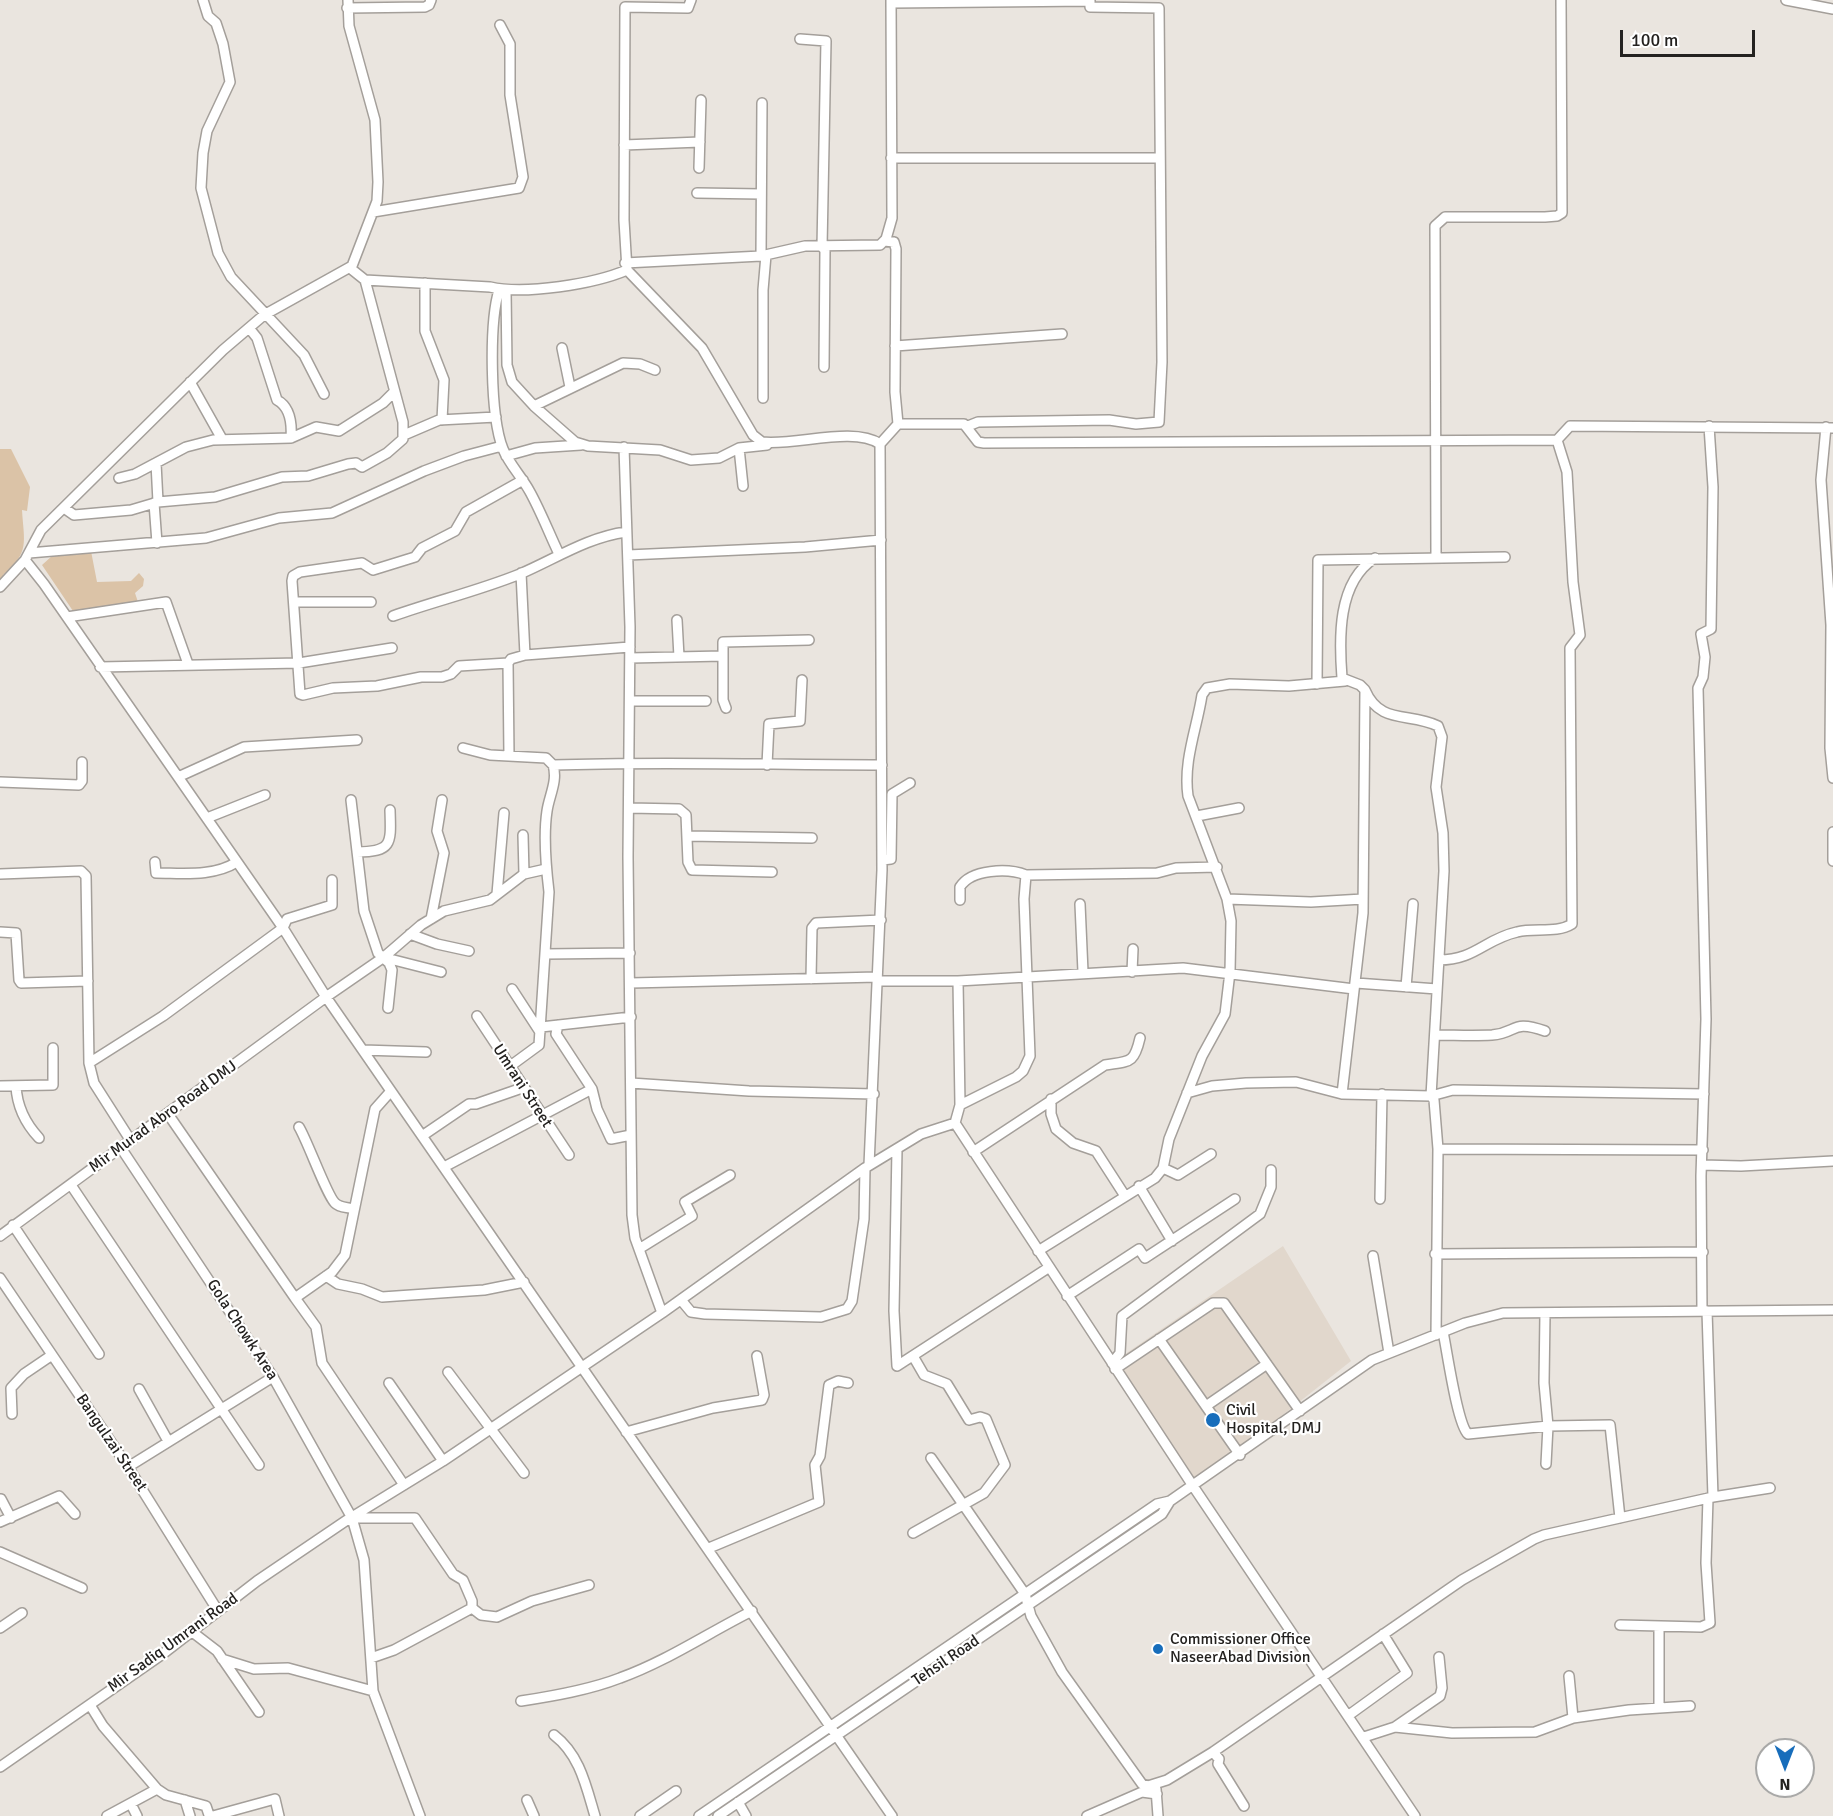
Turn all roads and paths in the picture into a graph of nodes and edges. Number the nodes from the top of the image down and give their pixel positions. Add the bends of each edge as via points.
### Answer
1 (203, 0) edge
2 (431, 0) edge
3 (691, 0) edge
4 (1057, 0) edge
5 (1561, 0) edge
6 (1786, 0) edge
7 (891, 1) edge
8 (348, 4) edge
9 (1833, 9) edge
10 (500, 25) dead end
11 (800, 39) dead end
12 (701, 100) dead end
13 (762, 103) dead end
14 (700, 142) junction
15 (624, 145) junction
16 (891, 158) junction
17 (1160, 158) junction
18 (699, 168) dead end
19 (697, 193) dead end
20 (761, 194) junction
21 (373, 212) junction
22 (884, 241) junction
23 (822, 247) junction
24 (764, 255) junction
25 (626, 266) junction
26 (350, 268) junction
27 (364, 280) junction
28 (425, 283) junction
29 (503, 290) junction
30 (264, 315) junction
31 (249, 328) junction
32 (1062, 334) dead end
33 (896, 346) junction
34 (562, 348) dead end
35 (824, 367) dead end
36 (655, 370) dead end
37 (190, 382) junction
38 (570, 387) junction
39 (393, 393) junction
40 (324, 394) dead end
41 (763, 398) dead end
42 (534, 406) junction
43 (496, 417) junction
44 (442, 420) junction
45 (898, 424) junction
46 (1709, 426) junction
47 (1830, 427) edge
48 (969, 428) junction
49 (404, 435) junction
50 (1561, 436) junction
51 (291, 438) junction
52 (222, 439) junction
53 (1433, 442) junction
54 (880, 444) junction
55 (582, 445) junction
56 (502, 446) junction
57 (624, 447) junction
58 (739, 448) junction
59 (506, 456) junction
60 (156, 463) junction
61 (119, 478) dead end
62 (523, 480) junction
63 (743, 486) dead end
64 (156, 503) junction
65 (64, 508) junction
66 (626, 532) junction
67 (881, 540) junction
68 (157, 543) junction
69 (559, 554) junction
70 (628, 555) junction
71 (1436, 556) junction
72 (27, 557) junction
73 (1505, 557) dead end
74 (1375, 558) junction
75 (520, 573) junction
76 (0, 587) edge
77 (294, 602) junction
78 (371, 602) dead end
79 (393, 616) dead end
80 (67, 617) junction
81 (677, 620) dead end
82 (809, 640) dead end
83 (630, 647) junction
84 (392, 648) dead end
85 (525, 655) junction
86 (723, 656) junction
87 (630, 657) junction
88 (679, 657) junction
89 (299, 663) junction
90 (508, 663) junction
91 (188, 664) junction
92 (99, 667) junction
93 (802, 680) dead end
94 (1345, 681) junction
95 (1317, 684) junction
96 (1365, 690) junction
97 (630, 701) junction
98 (706, 701) dead end
99 (726, 708) dead end
100 (357, 740) dead end
101 (463, 748) dead end
102 (509, 756) junction
103 (82, 762) dead end
104 (630, 764) junction
105 (553, 765) junction
106 (767, 765) junction
107 (882, 765) junction
108 (178, 777) junction
109 (1833, 778) edge
110 (0, 782) edge
111 (910, 783) dead end
112 (265, 795) dead end
113 (351, 800) dead end
114 (442, 800) dead end
115 (1239, 807) dead end
116 (629, 808) junction
117 (390, 810) dead end
118 (504, 813) dead end
119 (1197, 816) junction
120 (207, 818) junction
121 (1833, 832) edge
122 (523, 835) dead end
123 (687, 836) junction
124 (812, 838) dead end
125 (357, 852) junction
126 (882, 860) junction
127 (1833, 861) edge
128 (154, 862) dead end
129 (237, 862) junction
130 (1217, 867) junction
131 (546, 869) junction
132 (772, 872) dead end
133 (0, 874) edge
134 (524, 874) junction
135 (1026, 875) junction
136 (332, 880) dead end
137 (497, 894) junction
138 (1227, 899) junction
139 (1363, 899) junction
140 (960, 900) dead end
141 (1080, 903) dead end
142 (1413, 904) dead end
143 (431, 919) junction
144 (881, 920) junction
145 (283, 928) junction
146 (0, 932) edge
147 (410, 934) junction
148 (1133, 949) dead end
149 (468, 951) dead end
150 (630, 953) junction
151 (546, 954) junction
152 (384, 957) junction
153 (1438, 960) junction
154 (441, 972) dead end
155 (1083, 972) junction
156 (1132, 972) junction
157 (1230, 972) junction
158 (1027, 977) junction
159 (811, 979) junction
160 (877, 979) junction
161 (88, 981) junction
162 (958, 981) junction
163 (631, 983) junction
164 (1355, 986) junction
165 (1406, 987) junction
166 (512, 989) dead end
167 (1437, 989) junction
168 (326, 996) junction
169 (388, 1008) dead end
170 (477, 1016) dead end
171 (631, 1017) junction
172 (558, 1025) junction
173 (541, 1029) junction
174 (1545, 1032) dead end
175 (1435, 1035) junction
176 (1140, 1038) dead end
177 (53, 1048) dead end
178 (363, 1050) junction
179 (426, 1052) dead end
180 (89, 1064) junction
181 (509, 1067) junction
182 (631, 1083) junction
183 (0, 1086) edge
184 (16, 1086) junction
185 (522, 1088) junction
186 (592, 1089) junction
187 (391, 1091) junction
188 (1187, 1093) junction
189 (874, 1094) junction
190 (1342, 1094) junction
191 (1382, 1094) junction
192 (1704, 1094) junction
193 (1431, 1096) junction
194 (1051, 1100) junction
195 (960, 1105) junction
196 (168, 1114) junction
197 (543, 1116) junction
198 (955, 1123) junction
199 (299, 1127) dead end
200 (631, 1135) junction
201 (422, 1136) junction
202 (39, 1138) dead end
203 (130, 1141) junction
204 (121, 1148) junction
205 (897, 1149) junction
206 (1438, 1149) junction
207 (1703, 1150) junction
208 (973, 1152) junction
209 (1211, 1154) dead end
210 (569, 1155) dead end
211 (1833, 1161) edge
212 (1702, 1165) junction
213 (867, 1166) junction
214 (444, 1167) junction
215 (1163, 1168) junction
216 (1271, 1170) dead end
217 (730, 1175) dead end
218 (71, 1185) junction
219 (1139, 1186) junction
220 (1125, 1196) junction
221 (1235, 1199) dead end
222 (1380, 1199) dead end
223 (353, 1209) junction
224 (13, 1225) junction
225 (0, 1236) edge
226 (1172, 1240) junction
227 (639, 1249) junction
228 (1038, 1251) junction
229 (1703, 1252) junction
230 (1435, 1254) junction
231 (1373, 1256) dead end
232 (1048, 1268) junction
233 (326, 1276) junction
234 (0, 1278) edge
235 (524, 1282) junction
236 (1067, 1296) junction
237 (296, 1298) junction
238 (681, 1300) junction
239 (1833, 1310) edge
240 (1705, 1311) junction
241 (662, 1313) junction
242 (1545, 1314) junction
243 (1439, 1333) junction
244 (1159, 1339) junction
245 (1389, 1353) junction
246 (99, 1354) dead end
247 (52, 1355) junction
248 (757, 1356) dead end
249 (913, 1356) junction
250 (1267, 1364) junction
251 (581, 1366) junction
252 (1114, 1366) junction
253 (448, 1371) dead end
254 (273, 1377) junction
255 (389, 1383) dead end
256 (848, 1383) dead end
257 (139, 1389) dead end
258 (1206, 1406) junction
259 (221, 1408) junction
260 (1299, 1411) junction
261 (12, 1414) dead end
262 (1548, 1426) junction
263 (493, 1428) junction
264 (626, 1432) junction
265 (168, 1441) junction
266 (1240, 1455) junction
267 (931, 1458) dead end
268 (443, 1461) junction
269 (1546, 1464) dead end
270 (259, 1465) dead end
271 (128, 1467) junction
272 (524, 1473) dead end
273 (404, 1485) junction
274 (1193, 1486) junction
275 (1770, 1488) dead end
276 (1711, 1498) junction
277 (1, 1499) edge
278 (1170, 1501) junction
279 (964, 1505) junction
280 (75, 1514) dead end
281 (11, 1518) junction
282 (1620, 1518) junction
283 (349, 1519) junction
284 (0, 1522) edge
285 (913, 1533) dead end
286 (709, 1548) junction
287 (0, 1552) edge
288 (589, 1585) dead end
289 (82, 1588) dead end
290 (1025, 1594) junction
291 (1030, 1604) junction
292 (472, 1608) junction
293 (218, 1611) junction
294 (752, 1611) junction
295 (22, 1613) dead end
296 (1620, 1625) dead end
297 (1659, 1626) junction
298 (0, 1628) edge
299 (191, 1631) junction
300 (1383, 1634) junction
301 (1439, 1657) dead end
302 (371, 1658) junction
303 (222, 1659) junction
304 (1322, 1676) junction
305 (1569, 1676) dead end
306 (373, 1691) junction
307 (521, 1701) dead end
308 (90, 1705) junction
309 (1690, 1706) dead end
310 (1659, 1707) junction
311 (259, 1712) dead end
312 (1349, 1715) junction
313 (1573, 1718) junction
314 (830, 1726) junction
315 (1395, 1726) junction
316 (554, 1735) dead end
317 (836, 1735) junction
318 (1364, 1737) junction
319 (1213, 1752) junction
320 (0, 1767) edge
321 (157, 1789) junction
322 (1156, 1789) junction
323 (676, 1791) dead end
324 (185, 1800) junction
325 (527, 1800) dead end
326 (738, 1802) junction
327 (131, 1804) junction
328 (1244, 1806) dead end
329 (1413, 1815) edge
330 (107, 1816) edge
331 (137, 1816) edge
332 (190, 1816) edge
333 (213, 1816) edge
334 (279, 1816) edge
335 (420, 1816) edge
336 (534, 1816) edge
337 (595, 1816) edge
338 (640, 1816) edge
339 (699, 1816) edge
340 (718, 1816) edge
341 (746, 1816) edge
342 (892, 1816) edge
343 (1087, 1816) edge
344 (1158, 1816) edge

1 - 30 street via 223,44 230,82 207,131 201,188 218,253 231,278
2 - 8 street via 425,7
3 - 15 street via 688,8 625,7
4 - 7 street
4 - 17 street via 1090,1 1090,7 1159,8
5 - 53 street via 1562,213 1545,217 1445,217 1435,226
6 - 9 street
7 - 16 street
8 - 21 street via 349,26 375,120 379,195
10 - 21 street via 510,44 510,95 523,177 519,188
11 - 23 street via 826,40
12 - 14 street
13 - 20 street
14 - 15 street
14 - 18 street
15 - 25 street
16 - 17 street
16 - 22 street via 892,218
17 - 48 street via 1159,422 978,422
19 - 20 street
20 - 24 street
21 - 26 street
22 - 23 street
22 - 33 street via 894,242 896,249
23 - 24 street via 805,246
23 - 35 street
24 - 25 street
24 - 41 street
25 - 29 street via 603,279
25 - 54 street via 702,348 753,435 762,442 847,436 870,437
26 - 27 street
26 - 30 street
27 - 28 street
27 - 39 street
28 - 29 street
28 - 44 street via 425,331 444,380
29 - 42 street via 509,374
29 - 43 street via 494,327
30 - 31 street
30 - 40 street via 304,356
31 - 37 street
31 - 51 street via 257,338 277,400 287,410
32 - 33 street
33 - 45 street
34 - 38 street
36 - 38 street via 623,363
37 - 52 street
37 - 65 street
38 - 42 street
39 - 49 street
39 - 51 street via 339,431 316,427
42 - 55 street
43 - 44 street
43 - 56 street
44 - 49 street
45 - 48 street
45 - 54 street
46 - 47 street
46 - 50 street via 1570,426
46 - 192 street via 1713,487 1712,629 1701,634 1705,657 1698,688 1706,1019
47 - 109 street via 1821,480 1831,636
48 - 53 street via 984,443
49 - 64 street via 397,445 362,467 354,463 308,476 282,477 215,497
50 - 53 street
50 - 153 street via 1580,635 1570,648 1572,924 1518,931 1473,955
51 - 52 street
52 - 60 street via 186,447
53 - 71 street
54 - 58 street via 834,442
54 - 67 street
55 - 57 street
55 - 59 street via 535,448
56 - 59 street
56 - 68 street via 424,471 332,513 279,518 227,535
57 - 58 street via 660,450 691,460 720,458
57 - 66 street
58 - 63 street
59 - 62 street
60 - 61 street
60 - 64 street
62 - 69 street
62 - 77 street via 466,512 455,531 422,548 415,557 373,570 362,563 293,576
64 - 65 street via 130,510 74,515
64 - 68 street
65 - 72 street via 41,530
66 - 69 street via 608,534
66 - 70 street
67 - 70 street
67 - 107 street
68 - 72 street
69 - 75 street
70 - 83 street
71 - 73 street
71 - 74 street
72 - 76 street
72 - 80 street
74 - 94 street via 1357,576 1346,602 1341,626 1341,671
74 - 95 street via 1318,560
75 - 79 street via 450,600
75 - 85 street
77 - 78 street
77 - 89 street
80 - 91 street via 166,602
80 - 92 street
81 - 88 street
82 - 86 street via 723,642
83 - 85 street
83 - 87 street
84 - 89 street
85 - 90 street
86 - 88 street
86 - 99 street
87 - 88 street
87 - 97 street
89 - 90 street via 303,695 442,676 459,666
89 - 91 street
90 - 102 street
91 - 92 street
92 - 108 street
93 - 106 street via 800,721 769,724
94 - 95 street
94 - 96 street
95 - 119 street via 1230,684 1207,688 1202,695 1188,760 1188,796
96 - 139 street
96 - 153 street via 1378,710 1390,716 1424,719 1438,726 1443,737 1436,788 1444,871
97 - 98 street
97 - 104 street
100 - 108 street via 244,747
101 - 102 street
102 - 105 street via 546,758
103 - 110 street via 79,785
104 - 105 street
104 - 106 street
104 - 116 street
105 - 131 street via 556,772 547,812
106 - 107 street
107 - 126 street
108 - 120 street
111 - 126 street via 892,794 891,860
112 - 120 street
113 - 125 street
114 - 143 street via 436,831 444,853
115 - 119 street
116 - 123 street via 679,809 686,815
116 - 150 street
117 - 125 street via 386,846 381,851
118 - 137 street
119 - 130 street
120 - 129 street
121 - 127 street
122 - 134 street
123 - 124 street
123 - 132 street via 692,870
125 - 152 street via 364,911 378,953
126 - 144 street
128 - 129 street via 156,873 198,874
129 - 145 street
130 - 135 street via 1176,868 1157,873
130 - 138 street
131 - 134 street
131 - 151 street
133 - 161 street via 81,871 86,876
134 - 137 street, Mir Murad Abro Road DMJ
135 - 140 street via 994,872 973,877 960,887
135 - 158 street
136 - 145 street via 332,905 287,919
137 - 143 street, Mir Murad Abro Road DMJ
138 - 139 street
138 - 157 street via 1231,921
139 - 164 street
141 - 155 street
142 - 165 street
143 - 147 street, Mir Murad Abro Road DMJ
144 - 159 street via 816,923 812,928
144 - 160 street
145 - 168 street
145 - 180 street via 163,1016
146 - 161 street via 16,933 21,983
147 - 149 street
147 - 152 street, Mir Murad Abro Road DMJ
148 - 156 street
150 - 151 street
150 - 163 street
151 - 173 street
152 - 154 street
152 - 168 street, Mir Murad Abro Road DMJ
152 - 169 street via 392,970
153 - 167 street
155 - 156 street
155 - 158 street
156 - 157 street via 1183,968
157 - 164 street
157 - 188 street via 1225,1014
158 - 162 street
158 - 195 street via 1030,1056 1023,1071
159 - 160 street
159 - 163 street
160 - 162 street
160 - 189 street
161 - 180 street
162 - 195 street
163 - 171 street
164 - 165 street
164 - 190 street
165 - 167 street
166 - 173 street
167 - 175 street
168 - 178 street
168 - 196 street, Mir Murad Abro Road DMJ
170 - 181 street, Umrani Street
171 - 172 street
171 - 182 street
172 - 173 street
172 - 186 street via 556,1034
173 - 181 street via 534,1052
174 - 175 street via 1518,1026 1492,1035
175 - 193 street
176 - 194 street via 1136,1056 1131,1060 1105,1065
177 - 184 street via 53,1085
178 - 179 street
178 - 187 street
180 - 203 street via 94,1083
181 - 185 street, Umrani Street
182 - 189 street
182 - 200 street
183 - 184 street
184 - 202 street via 22,1113
185 - 197 street, Umrani Street
185 - 201 street via 469,1104
186 - 197 street
186 - 200 street via 611,1139
187 - 201 street
187 - 223 street via 375,1109
188 - 190 street via 1212,1086 1296,1082
188 - 215 street via 1168,1139
189 - 213 street
190 - 191 street
191 - 193 street
191 - 222 street
192 - 193 street via 1453,1090
192 - 207 street
193 - 206 street
194 - 208 street
194 - 220 street via 1056,1129 1073,1143 1096,1151
195 - 198 street
196 - 203 street, Mir Murad Abro Road DMJ
196 - 237 street via 263,1256
197 - 210 street, Umrani Street
197 - 214 street
198 - 205 street, Mir Sadiq Umrani Road via 921,1134
198 - 208 street
199 - 223 street via 330,1196 338,1205
200 - 227 street via 632,1215
201 - 214 street
203 - 204 street, Mir Murad Abro Road DMJ
204 - 218 street, Mir Murad Abro Road DMJ
204 - 254 street, Gola Chowk Area
205 - 213 street, Mir Sadiq Umrani Road
205 - 249 street via 895,1364 899,1366
206 - 207 street
206 - 230 street
207 - 212 street
208 - 228 street
209 - 215 street via 1178,1175
211 - 212 street
212 - 229 street
213 - 238 street, Mir Sadiq Umrani Road
213 - 238 street via 864,1219 852,1300 847,1309 821,1317 705,1314 691,1312
214 - 235 street
215 - 219 street via 1155,1178
216 - 252 street via 1271,1187 1260,1214 1122,1316 1120,1353
217 - 227 street via 685,1202 692,1216
218 - 224 street, Mir Murad Abro Road DMJ
218 - 259 street
219 - 220 street
219 - 226 street
220 - 228 street
221 - 226 street
223 - 233 street via 345,1256
224 - 225 street, Mir Murad Abro Road DMJ
224 - 246 street
226 - 236 street via 1145,1258 1139,1249
227 - 241 street
228 - 232 street
229 - 230 street
229 - 240 street
230 - 243 street
231 - 245 street
232 - 236 street
232 - 249 street
233 - 235 street via 338,1284 382,1297 484,1290
233 - 237 street
234 - 247 street, Bangulzai Street
235 - 251 street
236 - 252 street
237 - 273 street via 316,1327 322,1363
238 - 241 street, Mir Sadiq Umrani Road
239 - 240 street
240 - 242 street
240 - 276 street
241 - 251 street, Mir Sadiq Umrani Road
242 - 243 street via 1503,1313
242 - 262 street
243 - 245 street
243 - 262 street via 1468,1434
244 - 250 street via 1213,1303 1224,1303
244 - 252 street
244 - 258 street
245 - 260 street via 1372,1360
247 - 261 street via 11,1388
247 - 271 street, Bangulzai Street
248 - 264 street via 762,1400 713,1408
249 - 279 street via 924,1375 948,1384 969,1420 986,1419 1002,1455 1005,1465 999,1474 984,1493
250 - 258 street
250 - 260 street
251 - 263 street, Mir Sadiq Umrani Road
251 - 264 street
252 - 274 street
253 - 263 street
254 - 259 street
254 - 283 street, Gola Chowk Area
255 - 268 street
256 - 286 street via 838,1381 829,1385 820,1456 815,1465 819,1502
257 - 265 street
258 - 266 street
259 - 265 street
259 - 270 street
260 - 266 street
262 - 269 street
262 - 282 street via 1610,1425
263 - 268 street, Mir Sadiq Umrani Road
263 - 272 street
264 - 286 street
265 - 271 street
266 - 274 street
267 - 279 street
268 - 273 street, Mir Sadiq Umrani Road
271 - 293 street, Bangulzai Street
273 - 283 street, Mir Sadiq Umrani Road
274 - 278 street
274 - 304 street
275 - 276 street
276 - 282 street
276 - 297 street via 1707,1563 1710,1623 1706,1627
277 - 281 street
278 - 290 street via 1157,1504
278 - 291 street, Tehsil Road via 1162,1514
279 - 285 street
279 - 290 street
280 - 281 street via 59,1496
281 - 284 street
282 - 300 street via 1534,1539 1462,1580
283 - 292 street via 415,1518 453,1574 463,1580
283 - 293 street, Mir Sadiq Umrani Road
283 - 302 street, Gola Chowk Area via 364,1560
286 - 294 street
287 - 289 street
288 - 292 street via 532,1601 497,1617 481,1615
290 - 291 street
290 - 314 street
291 - 317 street, Tehsil Road
291 - 322 street via 1031,1616 1090,1714 1142,1784
292 - 302 street via 394,1650
293 - 299 street, Mir Sadiq Umrani Road
294 - 307 street via 619,1679 558,1696
294 - 314 street
295 - 298 street
296 - 297 street
297 - 310 street
299 - 303 street via 209,1643
299 - 308 street, Mir Sadiq Umrani Road
300 - 304 street
300 - 312 street via 1407,1673
301 - 315 street via 1440,1696
302 - 306 street, Gola Chowk Area
303 - 306 street via 254,1669 288,1668
303 - 311 street
304 - 312 street
304 - 319 street
305 - 313 street
306 - 335 street, Gola Chowk Area
308 - 320 street, Mir Sadiq Umrani Road
308 - 321 street
309 - 310 street
310 - 313 street
312 - 318 street
313 - 315 street via 1535,1732 1452,1733
314 - 317 street
314 - 339 street
315 - 318 street
316 - 337 street via 566,1745 579,1766
317 - 326 street, Tehsil Road
317 - 342 street
318 - 329 street
319 - 322 street
319 - 328 street
321 - 324 street
321 - 327 street
322 - 343 street
322 - 344 street
323 - 338 street
324 - 332 street
324 - 333 street via 206,1806
325 - 336 street
326 - 340 street, Tehsil Road
326 - 341 street
327 - 330 street
327 - 331 street
333 - 334 street via 275,1800

